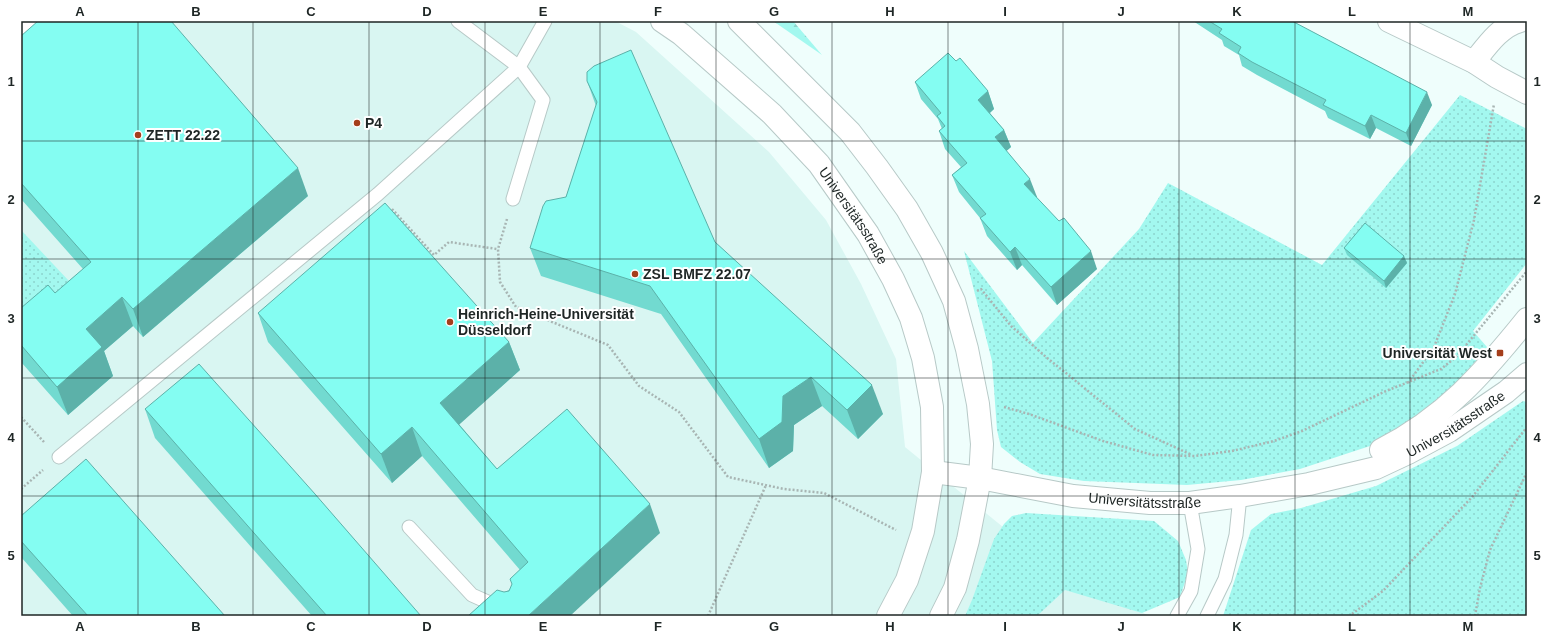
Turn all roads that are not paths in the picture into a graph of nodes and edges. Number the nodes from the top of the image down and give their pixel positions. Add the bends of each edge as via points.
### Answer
1 (34, 21) edge
2 (458, 21) edge
3 (545, 21) edge
4 (662, 21) edge
5 (739, 21) edge
6 (1520, 21) edge
7 (1399, 23) edge
8 (21, 32) edge
9 (1474, 62) junction
10 (519, 67) junction
11 (1527, 93) edge
12 (513, 199) road end
13 (1527, 319) edge
14 (1527, 374) edge
15 (59, 457) road end
16 (934, 472) junction
17 (980, 478) junction
18 (1309, 484) junction
19 (1240, 496) junction
20 (1190, 504) junction
21 (409, 527) dead end
22 (514, 614) edge
23 (888, 616) edge
24 (941, 616) edge
25 (1177, 616) edge
26 (1207, 616) edge

1 - 8 lane
2 - 10 lane
3 - 10 lane
4 - 16 street, Universitätsstraße via 772,114 819,164 868,234 911,318 923,358 932,407
5 - 17 street via 850,132 907,209 932,253 954,300 967,349 978,404 982,444
6 - 9 street via 1493,38
7 - 9 street
9 - 11 street
10 - 12 lane via 543,100
10 - 15 lane via 378,194
13 - 18 street, Universitätsstraße via 1467,389 1439,414 1405,438
14 - 18 street, Universitätsstraße via 1468,419 1408,453 1376,468
16 - 17 street, Universitätsstraße
16 - 23 street, Universitätsstraße via 920,542 907,580
17 - 20 street, Universitätsstraße via 1073,496
17 - 24 street via 968,540 955,588
18 - 19 street, Universitätsstraße
19 - 20 street, Universitätsstraße
19 - 26 lane via 1236,535 1225,579
20 - 25 lane via 1198,549 1191,592
21 - 22 lane via 472,595

